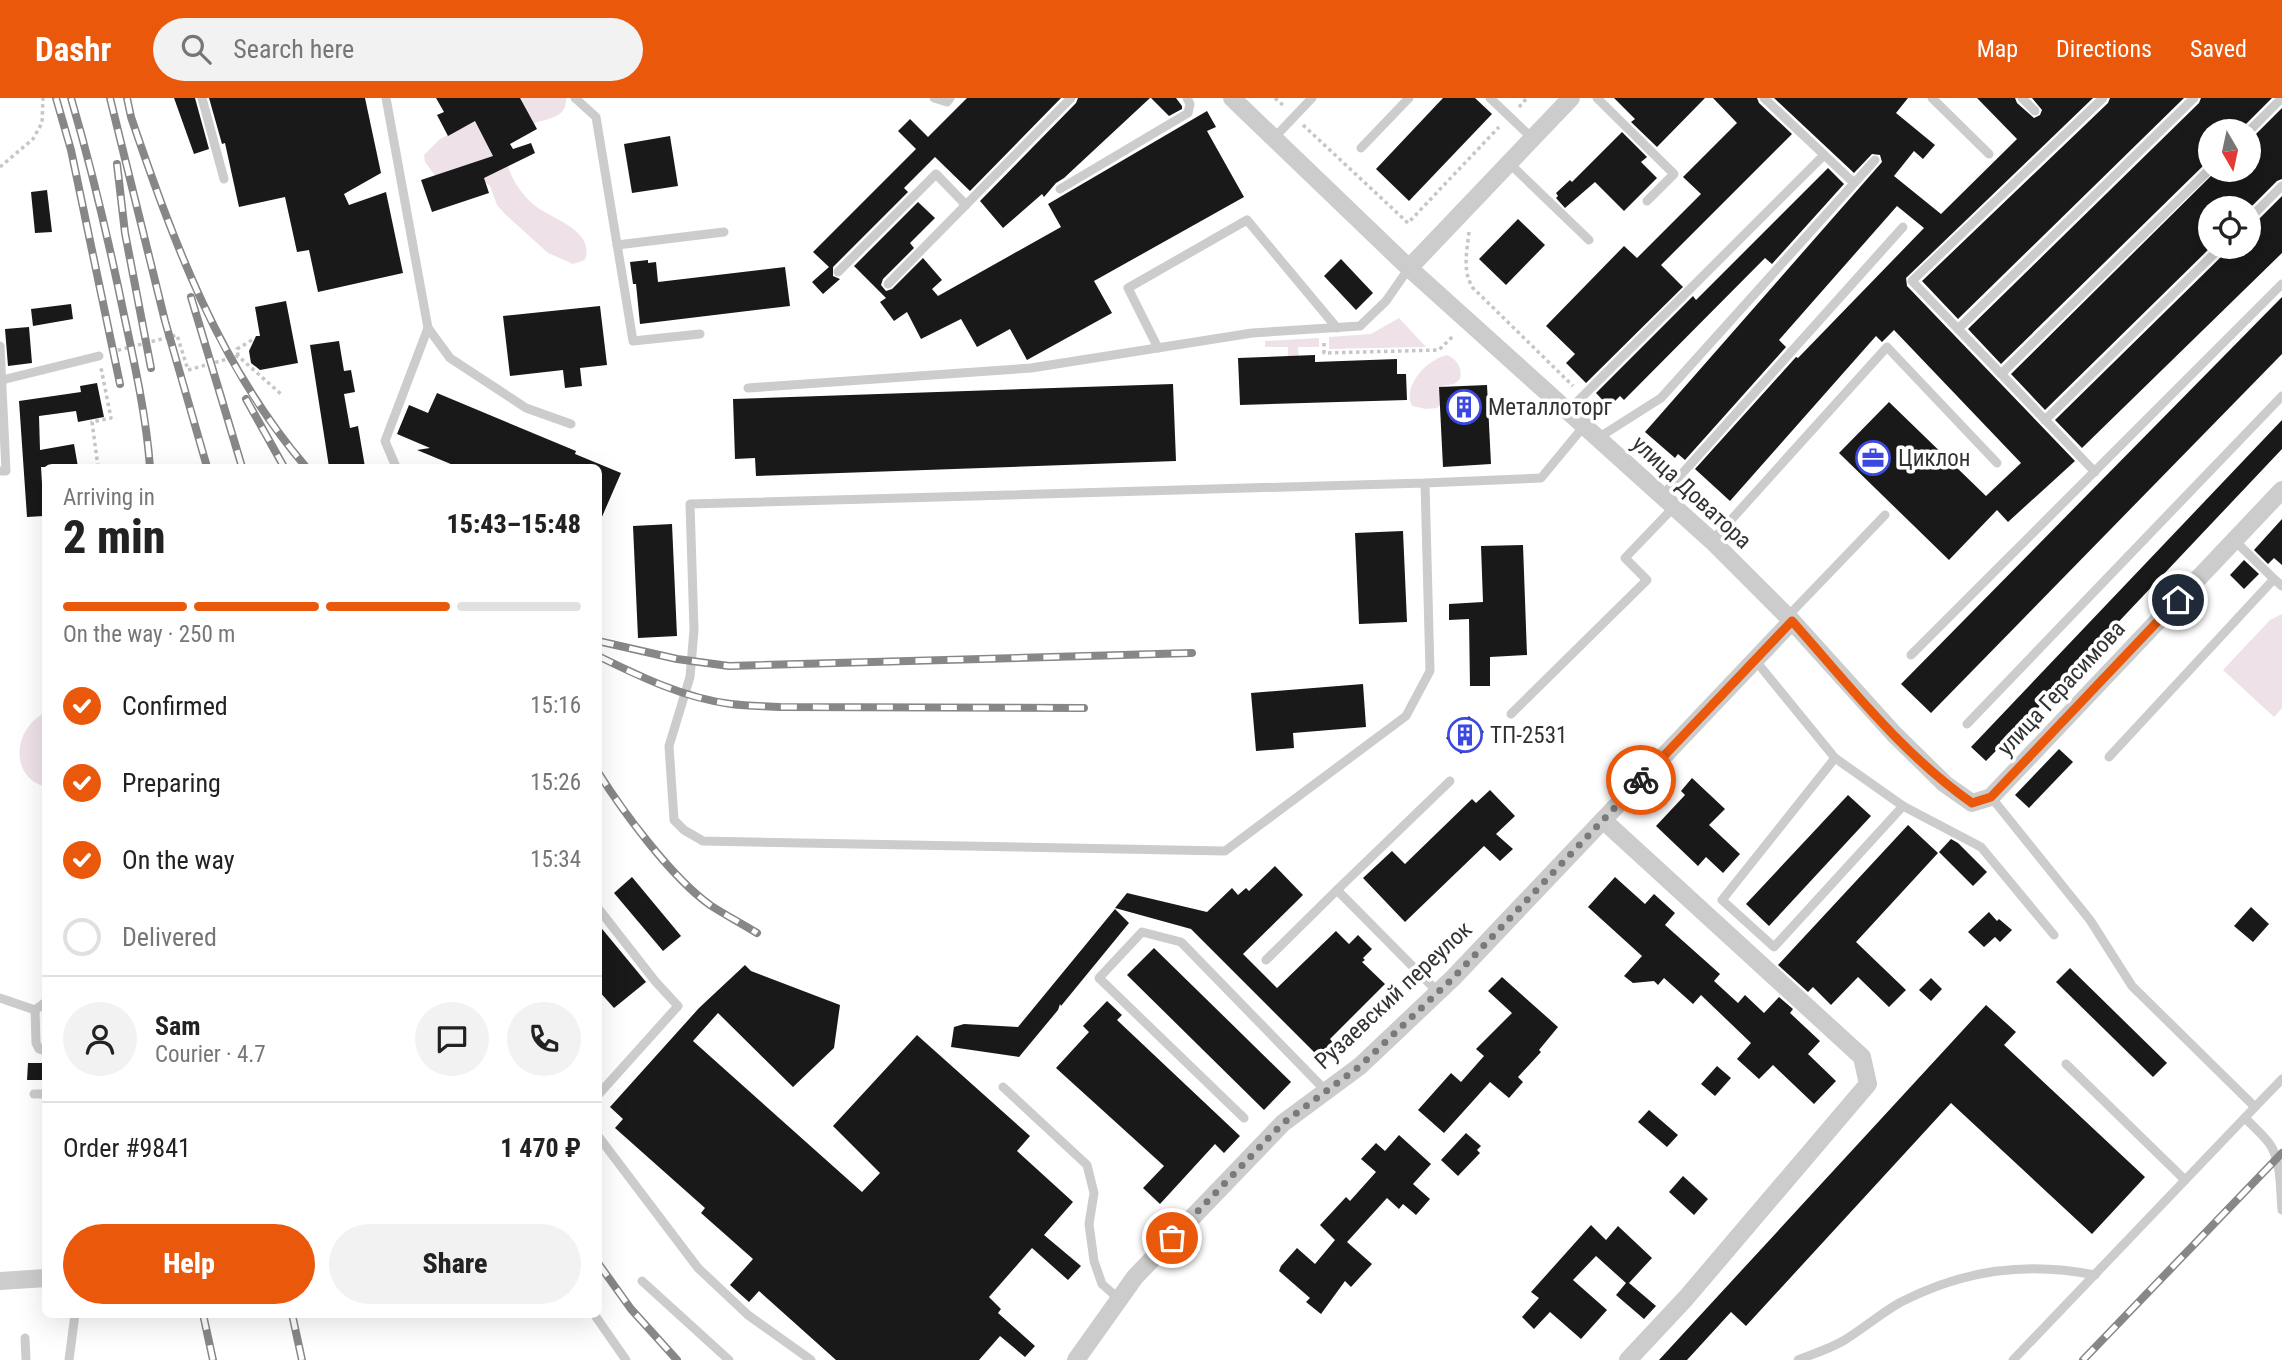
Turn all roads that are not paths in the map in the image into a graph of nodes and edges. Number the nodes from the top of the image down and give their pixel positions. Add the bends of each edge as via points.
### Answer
1 (202, 98) edge
2 (386, 98) edge
3 (575, 98) edge
4 (934, 98) edge
5 (950, 98) edge
6 (1071, 98) edge
7 (1187, 98) edge
8 (1232, 98) edge
9 (1312, 98) edge
10 (1490, 98) edge
11 (1571, 98) edge
12 (1597, 98) edge
13 (1763, 98) edge
14 (1932, 98) edge
15 (2022, 98) edge
16 (2103, 98) edge
17 (2194, 98) edge
18 (1406, 99) edge
19 (2282, 99) edge
20 (2035, 111) dead end
21 (2261, 119) edge
22 (1274, 138) junction
23 (1532, 138) junction
24 (1361, 148) dead end
25 (1989, 154) dead end
26 (1824, 155) junction
27 (1875, 160) dead end
28 (1509, 163) junction
29 (223, 179) dead end
30 (2198, 181) edge
31 (1854, 183) junction
32 (2282, 186) edge
33 (1060, 189) dead end
34 (1647, 201) dead end
35 (966, 205) junction
36 (2261, 207) edge
37 (1903, 227) dead end
38 (724, 232) dead end
39 (1589, 240) dead end
40 (617, 245) junction
41 (2209, 259) edge
42 (1409, 268) junction
43 (838, 272) dead end
44 (888, 284) dead end
45 (2282, 284) edge
46 (428, 328) junction
47 (1337, 328) junction
48 (1958, 329) junction
49 (701, 334) dead end
50 (0, 346) edge
51 (1158, 348) junction
52 (99, 356) road end
53 (2001, 374) junction
54 (2, 380) edge
55 (748, 388) dead end
56 (2282, 396) edge
57 (1568, 411) junction
58 (2045, 420) junction
59 (571, 424) dead end
60 (1584, 426) junction
61 (1598, 438) junction
62 (1997, 463) dead end
63 (395, 464) edge
64 (0, 471) edge
65 (2095, 472) junction
66 (1425, 484) junction
67 (2282, 490) edge
68 (1668, 502) junction
69 (1885, 515) dead end
70 (2234, 540) junction
71 (1712, 541) junction
72 (2274, 579) junction
73 (2282, 586) edge
74 (1790, 619) junction
75 (1911, 656) dead end
76 (1755, 660) junction
77 (1511, 714) dead end
78 (1967, 724) dead end
79 (2109, 757) dead end
80 (1835, 758) junction
81 (1450, 781) dead end
82 (1991, 797) junction
83 (1903, 806) junction
84 (1603, 820) junction
85 (1337, 890) junction
86 (602, 913) edge
87 (2054, 935) dead end
88 (1266, 960) dead end
89 (1438, 992) junction
90 (0, 998) edge
91 (42, 1005) edge
92 (35, 1010) junction
93 (42, 1050) edge
94 (2066, 1064) dead end
95 (2282, 1079) edge
96 (1003, 1087) dead end
97 (602, 1091) edge
98 (1326, 1091) junction
99 (34, 1094) dead end
100 (42, 1094) edge
101 (2255, 1107) junction
102 (1244, 1118) dead end
103 (2245, 1118) junction
104 (602, 1141) edge
105 (2185, 1180) junction
106 (2282, 1210) edge
107 (2095, 1275) junction
108 (42, 1278) edge
109 (0, 1281) edge
110 (642, 1281) dead end
111 (1119, 1299) junction
112 (74, 1318) edge
113 (597, 1318) edge
114 (25, 1338) dead end
115 (26, 1360) edge
116 (69, 1360) edge
117 (626, 1360) edge
118 (729, 1360) edge
119 (811, 1360) edge
120 (1076, 1360) edge
121 (1629, 1360) edge
122 (1798, 1360) edge
123 (2013, 1360) edge

1 - 29 lane
2 - 46 lane
3 - 40 lane via 596,117
4 - 5 lane via 947,102
6 - 35 lane
7 - 33 lane via 1188,113
8 - 22 street, улица Доватора
9 - 22 lane
10 - 23 lane
11 - 23 street
12 - 34 lane via 1674,174
13 - 26 lane
14 - 25 lane
15 - 20 lane
16 - 48 lane via 1912,281
17 - 48 lane
18 - 24 lane
19 - 21 lane
22 - 42 street, улица Доватора
23 - 28 street
26 - 31 lane
26 - 57 lane
27 - 31 lane
28 - 39 lane
28 - 42 street
30 - 53 lane
31 - 61 lane via 1661,398
32 - 36 lane
35 - 43 lane via 936,174
35 - 44 lane
37 - 68 lane
38 - 40 lane
40 - 49 lane via 633,341
41 - 58 lane
42 - 47 lane via 1386,301 1360,326
42 - 57 street, улица Доватора
45 - 65 lane
46 - 59 lane via 450,358 526,408
46 - 63 lane via 385,441
47 - 51 lane via 1252,333
47 - 51 lane via 1247,220 1128,288
48 - 53 lane
50 - 54 lane
51 - 55 lane via 1031,368
52 - 54 lane
53 - 58 lane
54 - 64 lane via 6,471
56 - 78 lane
57 - 60 street, улица Доватора
58 - 65 lane
60 - 61 street, улица Доватора
60 - 66 lane via 1541,478
61 - 68 street, улица Доватора
62 - 71 lane via 1887,347
65 - 75 lane
66 - 66 lane via 1430,671 1406,716 1225,851 703,841 674,820 669,746 690,677 694,630 690,504
67 - 70 street, улица Герасимова
68 - 71 street, улица Доватора
68 - 77 lane via 1625,558 1647,580
69 - 74 lane
70 - 72 lane
70 - 82 street, улица Герасимова
71 - 74 street, улица Доватора
72 - 73 lane
72 - 79 lane
74 - 76 street, Рузаевский переулок
74 - 82 street, улица Доватора via 1945,784 1972,803
76 - 80 lane
76 - 84 street, Рузаевский переулок
80 - 83 lane
80 - 83 lane via 1722,900 1774,947
81 - 85 lane
82 - 101 lane via 2090,920 2133,986
83 - 87 lane via 1981,847
84 - 89 street, Рузаевский переулок
84 - 121 street via 1861,1057 1868,1084
85 - 88 lane
85 - 89 lane
86 - 97 lane via 678,1006
89 - 98 street, Рузаевский переулок via 1360,1066
90 - 92 lane
91 - 92 lane
92 - 93 lane via 36,1043
94 - 105 lane
95 - 101 lane
96 - 111 lane via 1087,1165 1094,1193 1089,1224 1094,1261 1102,1284
98 - 102 lane via 1181,942 1142,932 1099,978
98 - 111 street, Рузаевский переулок via 1283,1123
99 - 100 lane
101 - 103 lane
103 - 105 lane
103 - 106 lane via 2274,1151
104 - 119 lane via 698,1268 748,1315
105 - 107 lane
107 - 122 lane via 2062,1268 2006,1268 1955,1280 1900,1303 1841,1342
107 - 123 lane
108 - 109 street
110 - 118 lane
111 - 120 street, Рузаевский переулок
112 - 116 lane
113 - 117 lane
114 - 115 lane

